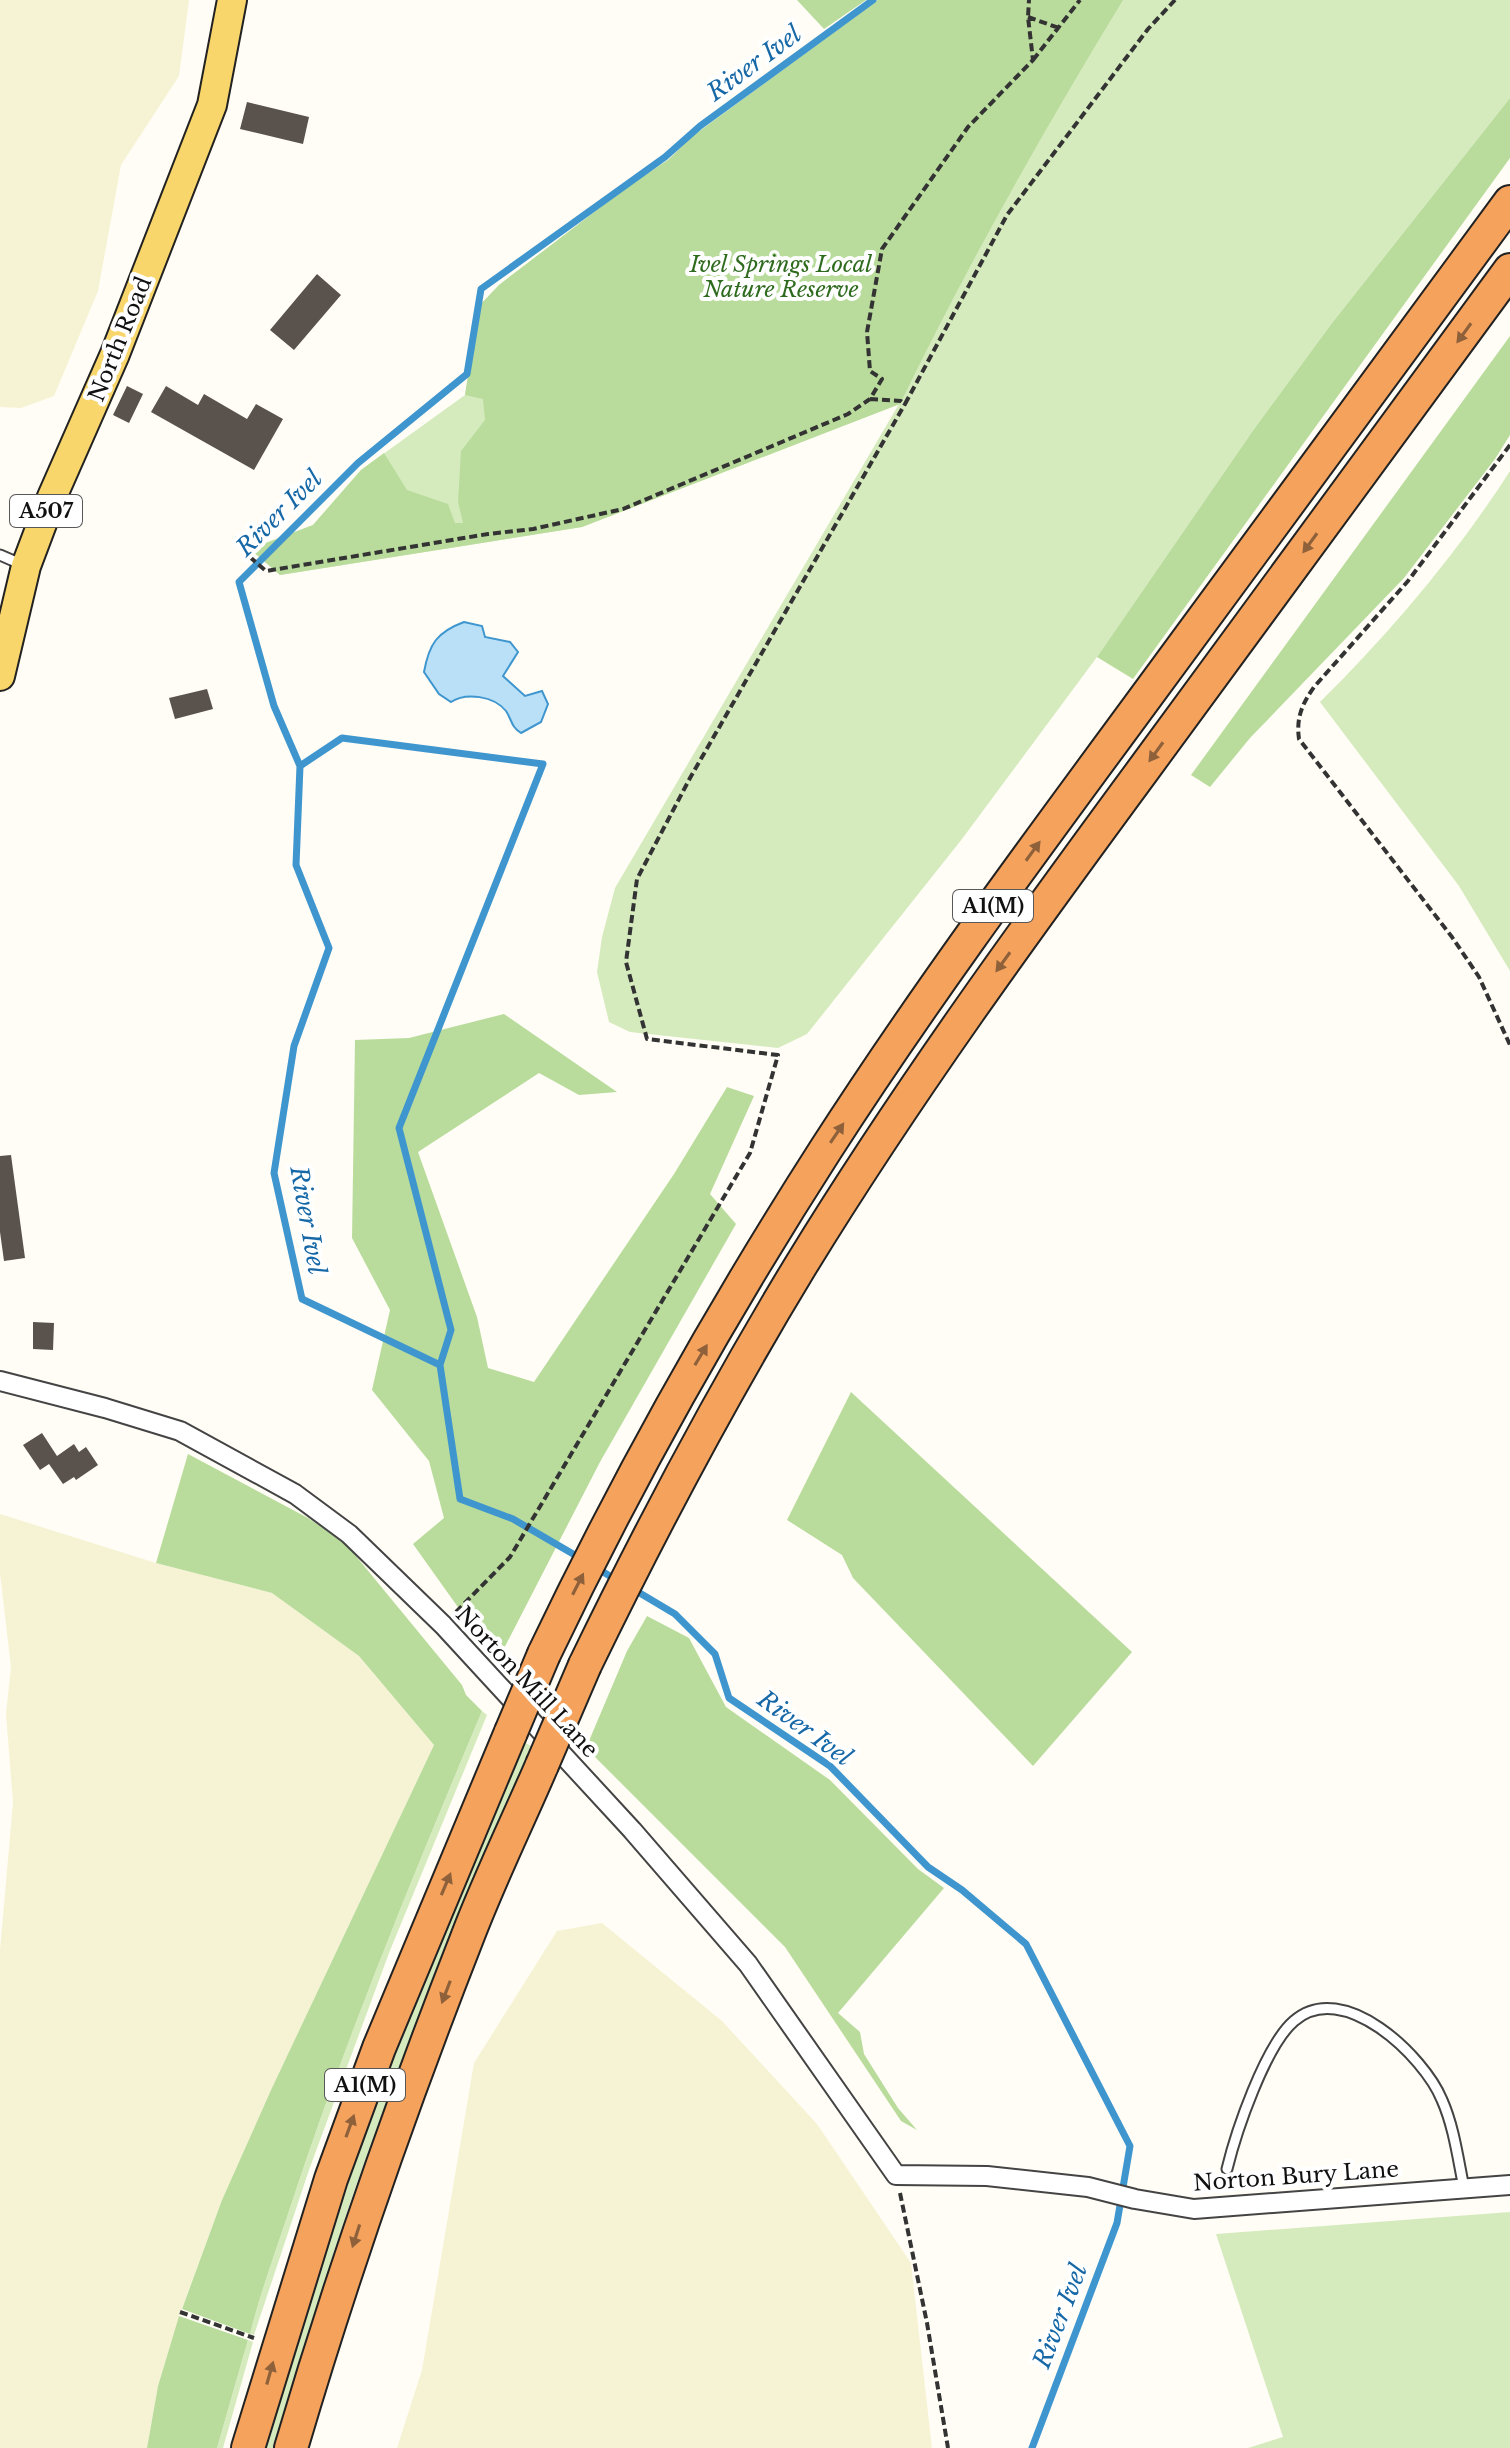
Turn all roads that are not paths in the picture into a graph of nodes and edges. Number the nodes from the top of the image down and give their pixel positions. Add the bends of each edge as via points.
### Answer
1 (232, 0) edge
2 (1510, 202) edge
3 (1510, 270) edge
4 (13, 561) edge
5 (6, 622) edge
6 (0, 676) edge
7 (0, 1381) edge
8 (1227, 2169) dead end
9 (896, 2175) joint
10 (1510, 2185) edge
11 (1464, 2188) junction
12 (248, 2448) edge
13 (291, 2448) edge

1 - 4 main road, North Road / A507 via 212,105 193,160 52,497
12 -> 2 highway, A1(M), bridge via 331,2179 379,2048 544,1654 686,1380 924,1002
3 -> 13 highway, A1(M), bridge via 957,1025 800,1267 719,1407 585,1665 468,1934 363,2216
4 - 5 main road, North Road / A507
5 - 6 main road, North Road / A507
7 - 9 street, Norton Mill Lane via 180,1431 295,1494 349,1534 443,1625 748,1964
8 - 11 lane via 1243,2115 1282,2035 1306,2013 1340,2010 1377,2025 1428,2074 1450,2120
9 - 11 street, Norton Bury Lane via 987,2176 1088,2187 1194,2209
10 - 11 street, Norton Bury Lane

